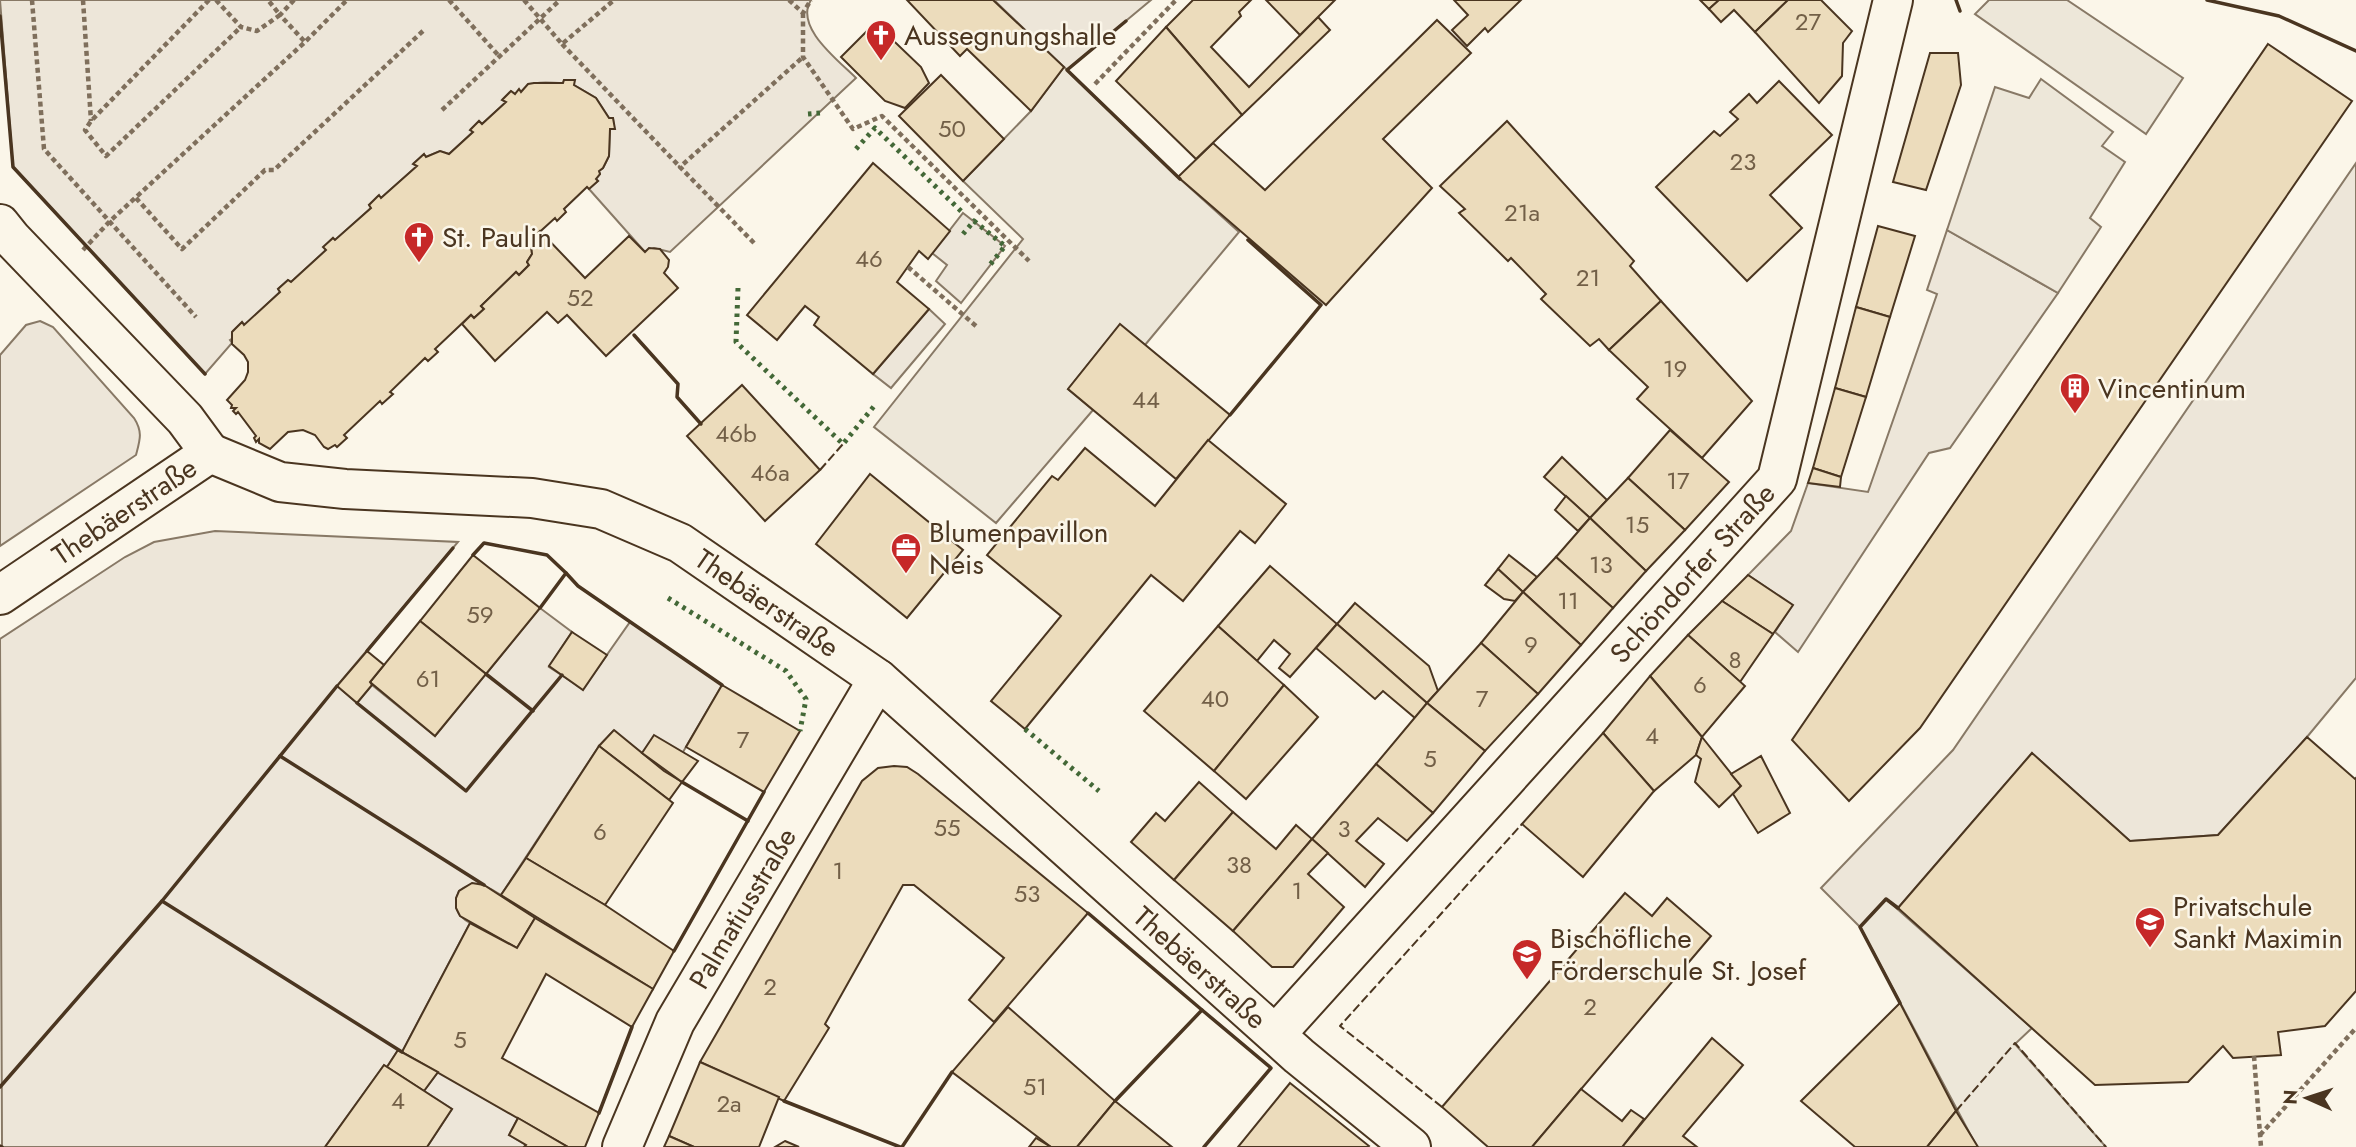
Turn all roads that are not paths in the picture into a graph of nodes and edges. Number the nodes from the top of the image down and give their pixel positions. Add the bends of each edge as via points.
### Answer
1 (1893, 0) edge
2 (4, 244) edge
3 (210, 453) junction
4 (0, 595) edge
5 (878, 679) junction
6 (1276, 1034) junction
7 (622, 1147) edge
8 (1411, 1147) edge

1 - 6 street, Schöndorfer Straße via 1777,479
2 - 3 street via 57,286 185,419
3 - 4 street, Thebäerstraße
3 - 5 street, Thebäerstraße via 280,482 531,498 601,509 680,542
5 - 6 street, Thebäerstraße
5 - 7 street, Palmatiusstraße via 676,1021
6 - 8 street, Thebäerstraße

